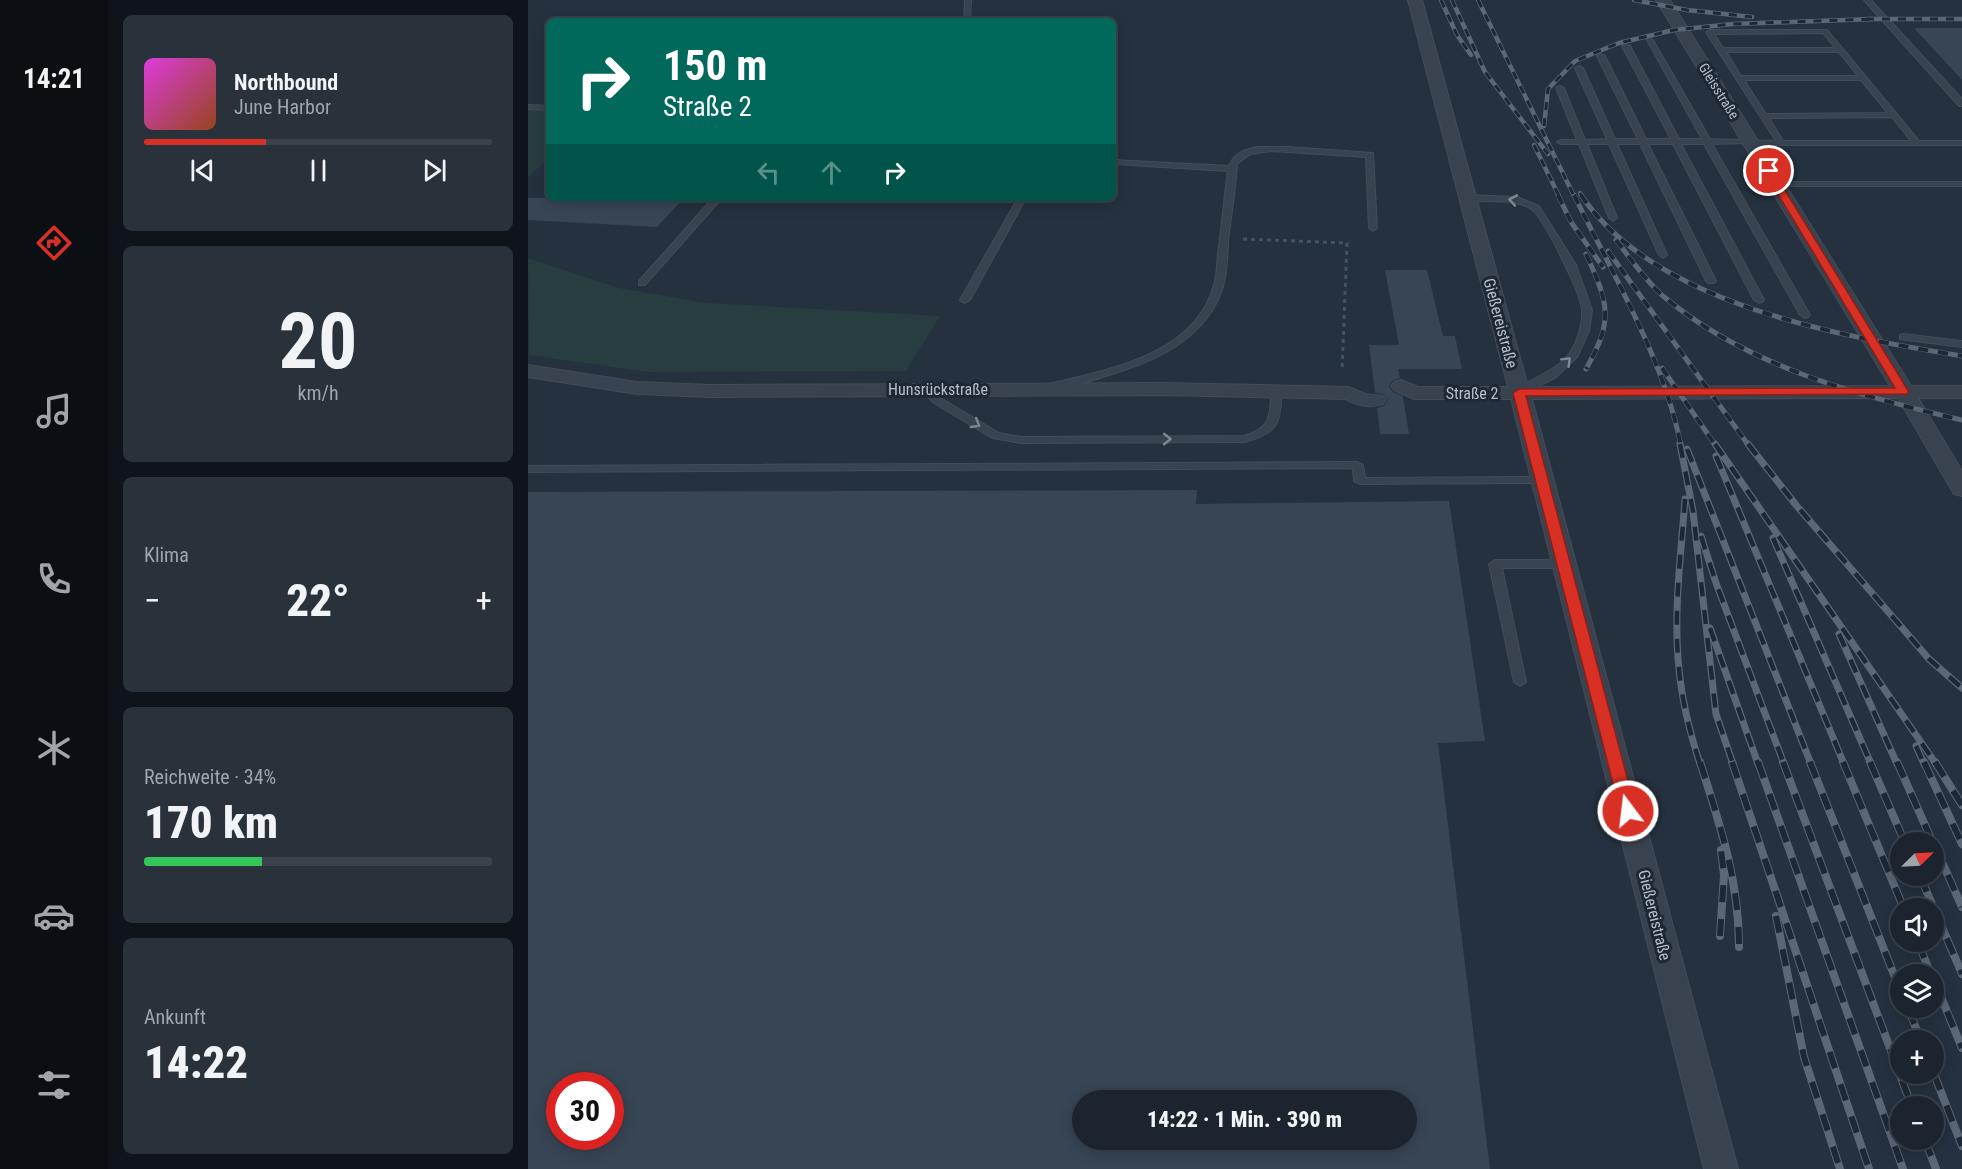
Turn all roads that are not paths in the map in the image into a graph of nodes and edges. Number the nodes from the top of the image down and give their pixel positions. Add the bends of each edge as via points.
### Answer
1 (968, 0) edge
2 (1415, 0) edge
3 (1663, 0) edge
4 (1867, 0) edge
5 (967, 18) edge
6 (1650, 40) dead end
7 (1626, 46) dead end
8 (1720, 50) junction
9 (1840, 50) junction
10 (1601, 56) dead end
11 (1579, 68) dead end
12 (1738, 78) junction
13 (1863, 78) junction
14 (1560, 88) dead end
15 (1962, 104) edge
16 (528, 107) edge
17 (546, 108) edge
18 (1892, 115) junction
19 (1762, 116) junction
20 (1561, 141) dead end
21 (1643, 141) junction
22 (1676, 141) junction
23 (1707, 141) junction
24 (1582, 142) junction
25 (1612, 142) junction
26 (1750, 142) junction
27 (1916, 142) junction
28 (1781, 143) junction
29 (1962, 143) edge
30 (1116, 162) edge
31 (1233, 168) junction
32 (1778, 184) junction
33 (1962, 184) edge
34 (1467, 198) junction
35 (715, 201) edge
36 (1020, 201) edge
37 (1613, 218) dead end
38 (1373, 228) dead end
39 (1663, 255) dead end
40 (1711, 281) dead end
41 (642, 283) dead end
42 (965, 300) dead end
43 (1759, 300) dead end
44 (1804, 315) dead end
45 (1903, 337) dead end
46 (1962, 344) edge
47 (528, 371) edge
48 (936, 389) junction
49 (1039, 389) junction
50 (1276, 392) junction
51 (1903, 392) junction
52 (1962, 392) edge
53 (1375, 393) dead end
54 (1406, 393) dead end
55 (1519, 393) junction
56 (528, 469) edge
57 (1542, 480) junction
58 (1962, 489) edge
59 (1564, 564) junction
60 (1520, 682) dead end
61 (1720, 1169) edge

1 - 5 lane
2 - 34 street, Gießereistraße
3 - 26 street, Gleisstraße
4 - 15 lane
6 - 23 lane
7 - 22 lane
8 - 9 lane
8 - 9 lane via 1709,32 1825,31
8 - 12 lane
9 - 13 lane
10 - 21 lane
11 - 25 lane
12 - 13 lane
12 - 19 lane
13 - 18 lane
14 - 24 lane
16 - 17 lane
18 - 19 lane
18 - 27 lane
19 - 28 lane
20 - 24 lane
21 - 22 lane
21 - 25 lane
21 - 40 lane
22 - 23 lane
22 - 43 lane
23 - 26 lane
23 - 44 lane
24 - 25 lane
24 - 37 lane
25 - 39 lane
26 - 28 lane
26 - 32 street, Gleisstraße
27 - 28 lane
27 - 29 lane
30 - 31 lane
31 - 38 lane via 1239,157 1250,151 1370,155
31 - 49 lane via 1218,286 1208,310 1173,344 1152,356
32 - 33 lane
32 - 51 street, Gleisstraße
34 - 55 street, Gießereistraße
55 -> 34 lane via 1552,375 1574,355 1587,310 1571,266 1536,208 1517,200
35 - 41 lane
36 - 42 lane
45 - 46 lane
47 - 48 street, Hunsrückstraße via 637,388
48 - 49 street, Hunsrückstraße
48 -> 50 lane via 934,398 996,436 1021,440 1245,439 1261,435 1272,426 1277,414
49 - 50 street, Hunsrückstraße
50 - 53 street, Hunsrückstraße via 1345,393 1361,400
51 - 52 street, Straße 2
51 - 55 street, Straße 2
51 - 58 street, Gleisstraße
54 - 55 street, Straße 2
55 - 57 street, Gießereistraße
56 - 57 lane via 1358,465 1360,482
57 - 59 street, Gießereistraße
59 - 60 lane via 1495,564
59 - 61 street, Gießereistraße

